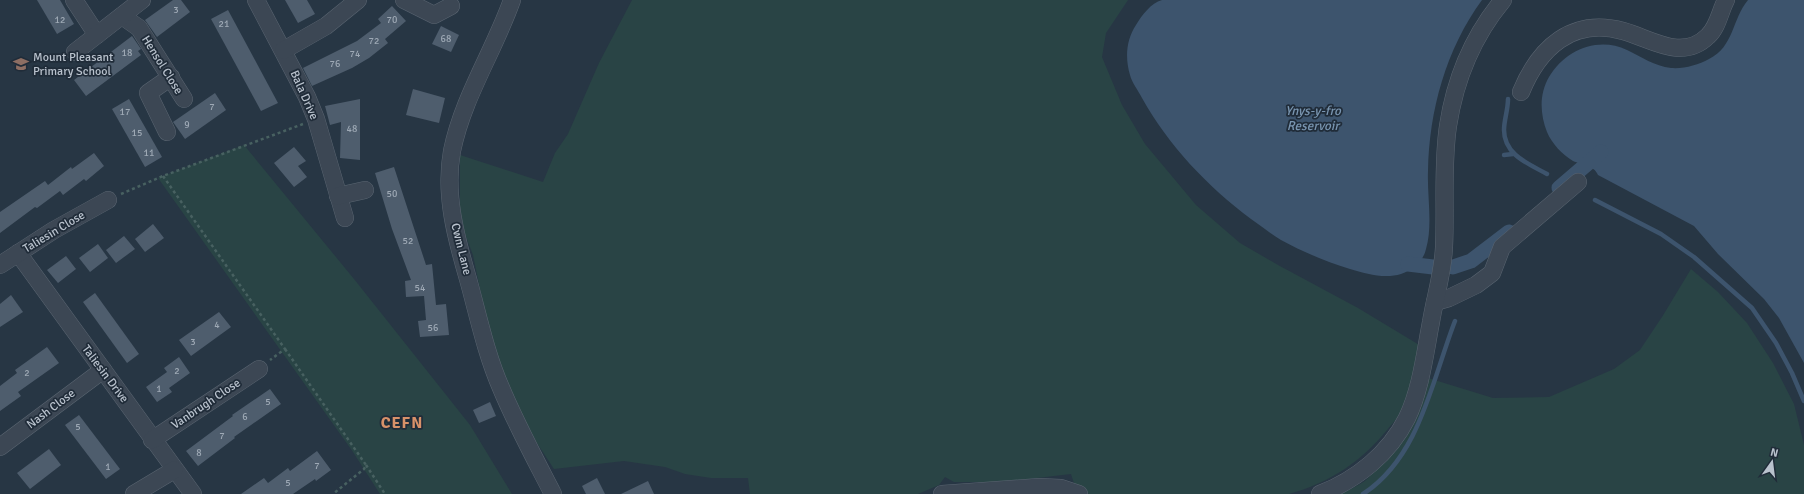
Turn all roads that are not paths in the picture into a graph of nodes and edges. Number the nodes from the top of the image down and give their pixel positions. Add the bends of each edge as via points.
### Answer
1 (74, 0) edge
2 (142, 0) edge
3 (256, 0) edge
4 (358, 0) edge
5 (404, 0) edge
6 (512, 0) edge
7 (1503, 0) edge
8 (1726, 0) edge
9 (451, 6) dead end
10 (122, 16) junction
11 (97, 35) junction
12 (284, 50) junction
13 (75, 52) dead end
14 (171, 77) junction
15 (1521, 92) dead end
16 (184, 99) dead end
17 (167, 132) dead end
18 (1578, 182) dead end
19 (365, 190) dead end
20 (338, 196) junction
21 (108, 200) road end
22 (345, 218) dead end
23 (18, 253) junction
24 (0, 265) edge
25 (1435, 302) junction
26 (259, 369) dead end
27 (103, 370) junction
28 (152, 440) junction
29 (0, 447) edge
30 (174, 470) junction
31 (945, 487) edge
32 (1076, 487) edge
33 (992, 492) edge
34 (134, 494) edge
35 (193, 494) edge
36 (553, 494) edge
37 (1320, 494) edge

1 - 11 street
2 - 10 street
3 - 12 street, Bala Drive
4 - 12 street via 326,26
5 - 9 street via 434,15
6 - 36 street, Cwm Lane via 465,107 456,134 448,178 453,219 461,253 500,388
7 - 25 street via 1479,34 1457,84 1451,108 1445,158 1444,248
8 - 15 street via 1709,35 1698,43 1684,47 1669,47 1609,28 1578,31 1558,40 1545,50 1527,77
10 - 11 street
10 - 14 street, Hensol Close via 139,28
11 - 13 street
12 - 20 street, Bala Drive via 316,119
14 - 16 street, Hensol Close
14 - 17 street via 148,93
18 - 25 street via 1502,247 1492,273 1476,285
19 - 20 street
20 - 22 street, Bala Drive
21 - 23 street, Taliesin Close
23 - 24 street, Taliesin Close
23 - 27 street, Taliesin Drive
25 - 37 street via 1416,392 1401,429 1380,455 1360,473
26 - 28 street, Vanbrugh Close
27 - 28 street, Taliesin Drive
27 - 29 street, Nash Close
28 - 30 street, Taliesin Drive
30 - 34 street
30 - 35 street, Taliesin Drive
31 - 33 street
32 - 33 street via 1039,487

